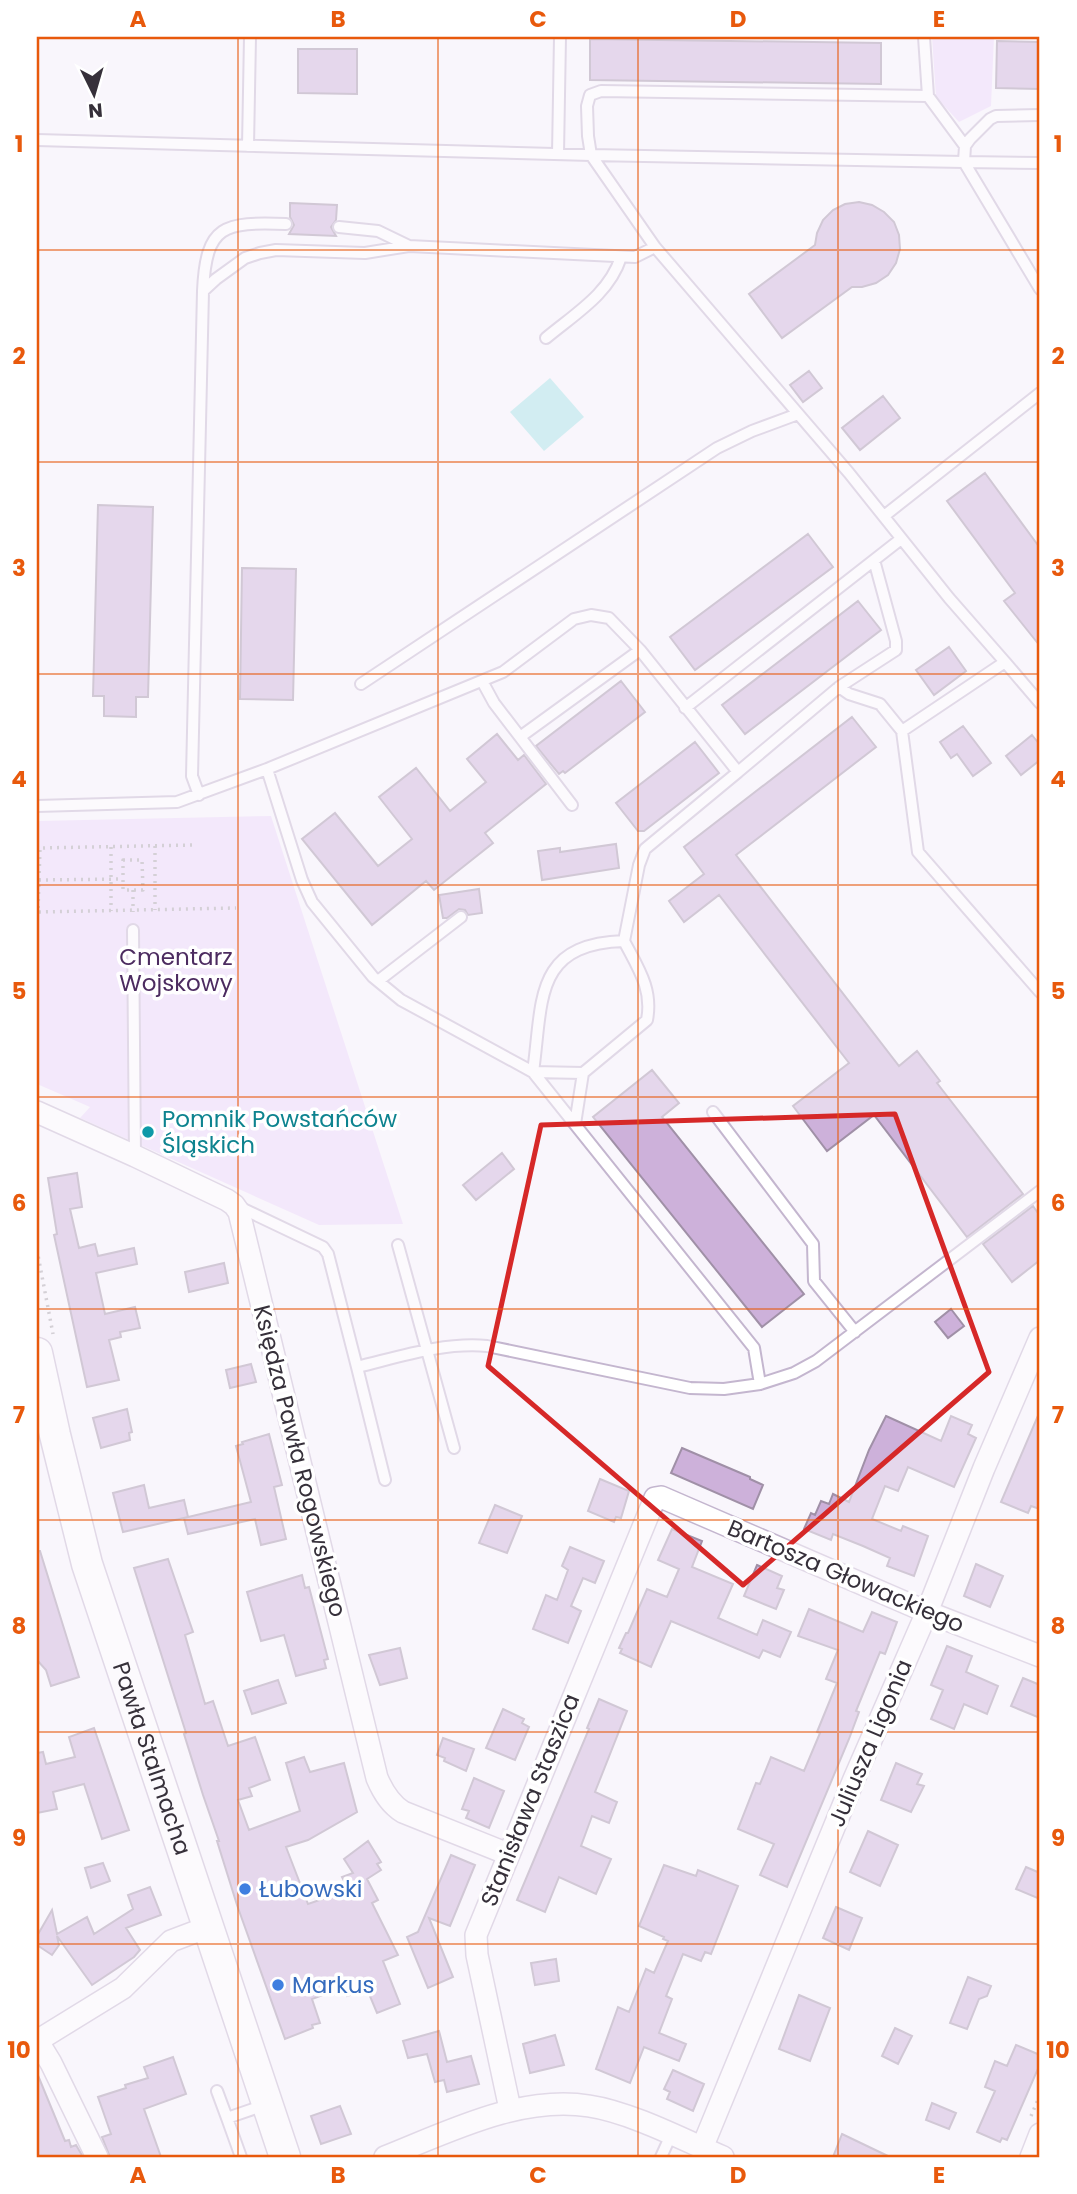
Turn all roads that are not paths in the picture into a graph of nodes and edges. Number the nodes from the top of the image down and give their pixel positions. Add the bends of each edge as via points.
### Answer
1 (250, 37) edge
2 (560, 37) edge
3 (924, 37) edge
4 (928, 96) junction
5 (1040, 116) edge
6 (37, 140) edge
7 (248, 146) junction
8 (965, 146) junction
9 (558, 154) junction
10 (591, 155) junction
11 (964, 162) junction
12 (1040, 163) edge
13 (286, 225) dead end
14 (339, 227) dead end
15 (409, 246) junction
16 (655, 247) junction
17 (621, 257) junction
18 (1040, 289) edge
19 (203, 291) junction
20 (546, 338) dead end
21 (1040, 393) edge
22 (798, 414) junction
23 (884, 516) junction
24 (901, 539) junction
25 (874, 560) junction
26 (640, 650) junction
27 (1004, 662) junction
28 (482, 681) junction
29 (361, 684) dead end
30 (839, 687) junction
31 (1038, 697) edge
32 (685, 708) junction
33 (902, 731) junction
34 (520, 737) junction
35 (267, 769) junction
36 (738, 772) junction
37 (199, 795) junction
38 (572, 805) dead end
39 (37, 807) edge
40 (461, 917) dead end
41 (133, 930) road end
42 (624, 941) junction
43 (378, 981) junction
44 (1040, 992) edge
45 (533, 1072) junction
46 (583, 1073) junction
47 (37, 1112) edge
48 (713, 1112) dead end
49 (575, 1124) junction
50 (135, 1156) junction
51 (1040, 1193) edge
52 (234, 1205) junction
53 (398, 1245) dead end
54 (855, 1332) junction
55 (1040, 1338) edge
56 (427, 1350) junction
57 (37, 1353) edge
58 (357, 1367) junction
59 (761, 1384) junction
60 (454, 1448) dead end
61 (385, 1480) dead end
62 (653, 1501) joint
63 (927, 1612) junction
64 (1040, 1656) edge
65 (508, 1854) junction
66 (208, 1927) junction
67 (37, 2040) edge
68 (217, 2091) dead end
69 (267, 2105) junction
70 (510, 2109) junction
71 (227, 2118) junction
72 (671, 2135) junction
73 (702, 2148) junction
74 (97, 2157) edge
75 (241, 2157) edge
76 (285, 2157) edge
77 (385, 2157) edge
78 (661, 2157) edge
79 (723, 2157) edge

1 - 7 lane
2 - 9 lane
3 - 4 lane
4 - 8 lane
4 - 10 lane via 601,91 590,95 587,106
5 - 8 lane via 996,116
6 - 7 lane
7 - 9 lane
8 - 11 lane
9 - 10 lane
10 - 11 lane
10 - 16 lane
11 - 12 lane
11 - 18 lane
13 - 19 lane via 239,224 219,235 207,252
14 - 15 lane via 378,231
15 - 17 lane
15 - 19 lane via 365,253 260,253 231,267
16 - 17 lane via 635,257
16 - 22 lane
17 - 20 lane via 615,275 602,291
19 - 37 lane via 192,776
21 - 23 lane
22 - 23 lane
22 - 29 lane via 717,448
23 - 24 lane
24 - 25 lane
24 - 27 lane
25 - 30 lane via 896,650
25 - 32 lane
26 - 28 lane via 610,618 591,615 574,619 503,672
26 - 32 lane
26 - 34 lane
27 - 31 lane
27 - 33 lane
28 - 34 lane
28 - 35 lane
30 - 33 lane via 880,704
30 - 36 lane
32 - 36 lane
33 - 44 lane via 918,852
34 - 38 lane
35 - 37 lane
35 - 43 lane via 312,902
36 - 42 lane via 645,849
37 - 39 lane via 177,802
40 - 43 lane
41 - 50 lane
42 - 45 lane via 579,948 562,959 545,983
42 - 46 lane via 645,979 650,1005 647,1020
43 - 45 lane via 401,1000
45 - 46 lane
45 - 49 lane
46 - 49 lane
47 - 50 street
48 - 54 lane via 813,1244 814,1281
49 - 59 lane via 754,1348
50 - 52 street
51 - 54 lane
52 - 58 lane via 323,1247
52 - 65 street, Księdza Pawła Rogowskiego via 242,1219 382,1788 403,1812
53 - 56 lane
54 - 59 lane via 816,1361
55 - 63 street, Juliusza Ligonia
56 - 58 lane
56 - 59 lane via 487,1346 690,1388
56 - 60 lane
57 - 66 street, Pawła Stalmacha via 50,1436 87,1564
58 - 61 lane
62 - 63 street, Bartosza Głowackiego via 662,1497
62 - 65 street, Stanisława Staszica
63 - 64 street, Bartosza Głowackiego
63 - 73 street, Juliusza Ligonia
65 - 70 street, Stanisława Staszica via 475,1944
66 - 67 street via 172,1941 123,1988
66 - 69 street, Pawła Stalmacha
67 - 74 street
68 - 71 lane
69 - 71 lane
69 - 76 street, Pawła Stalmacha
70 - 72 street via 590,2106
70 - 77 street
71 - 75 lane
72 - 73 street
72 - 78 lane
73 - 79 street

